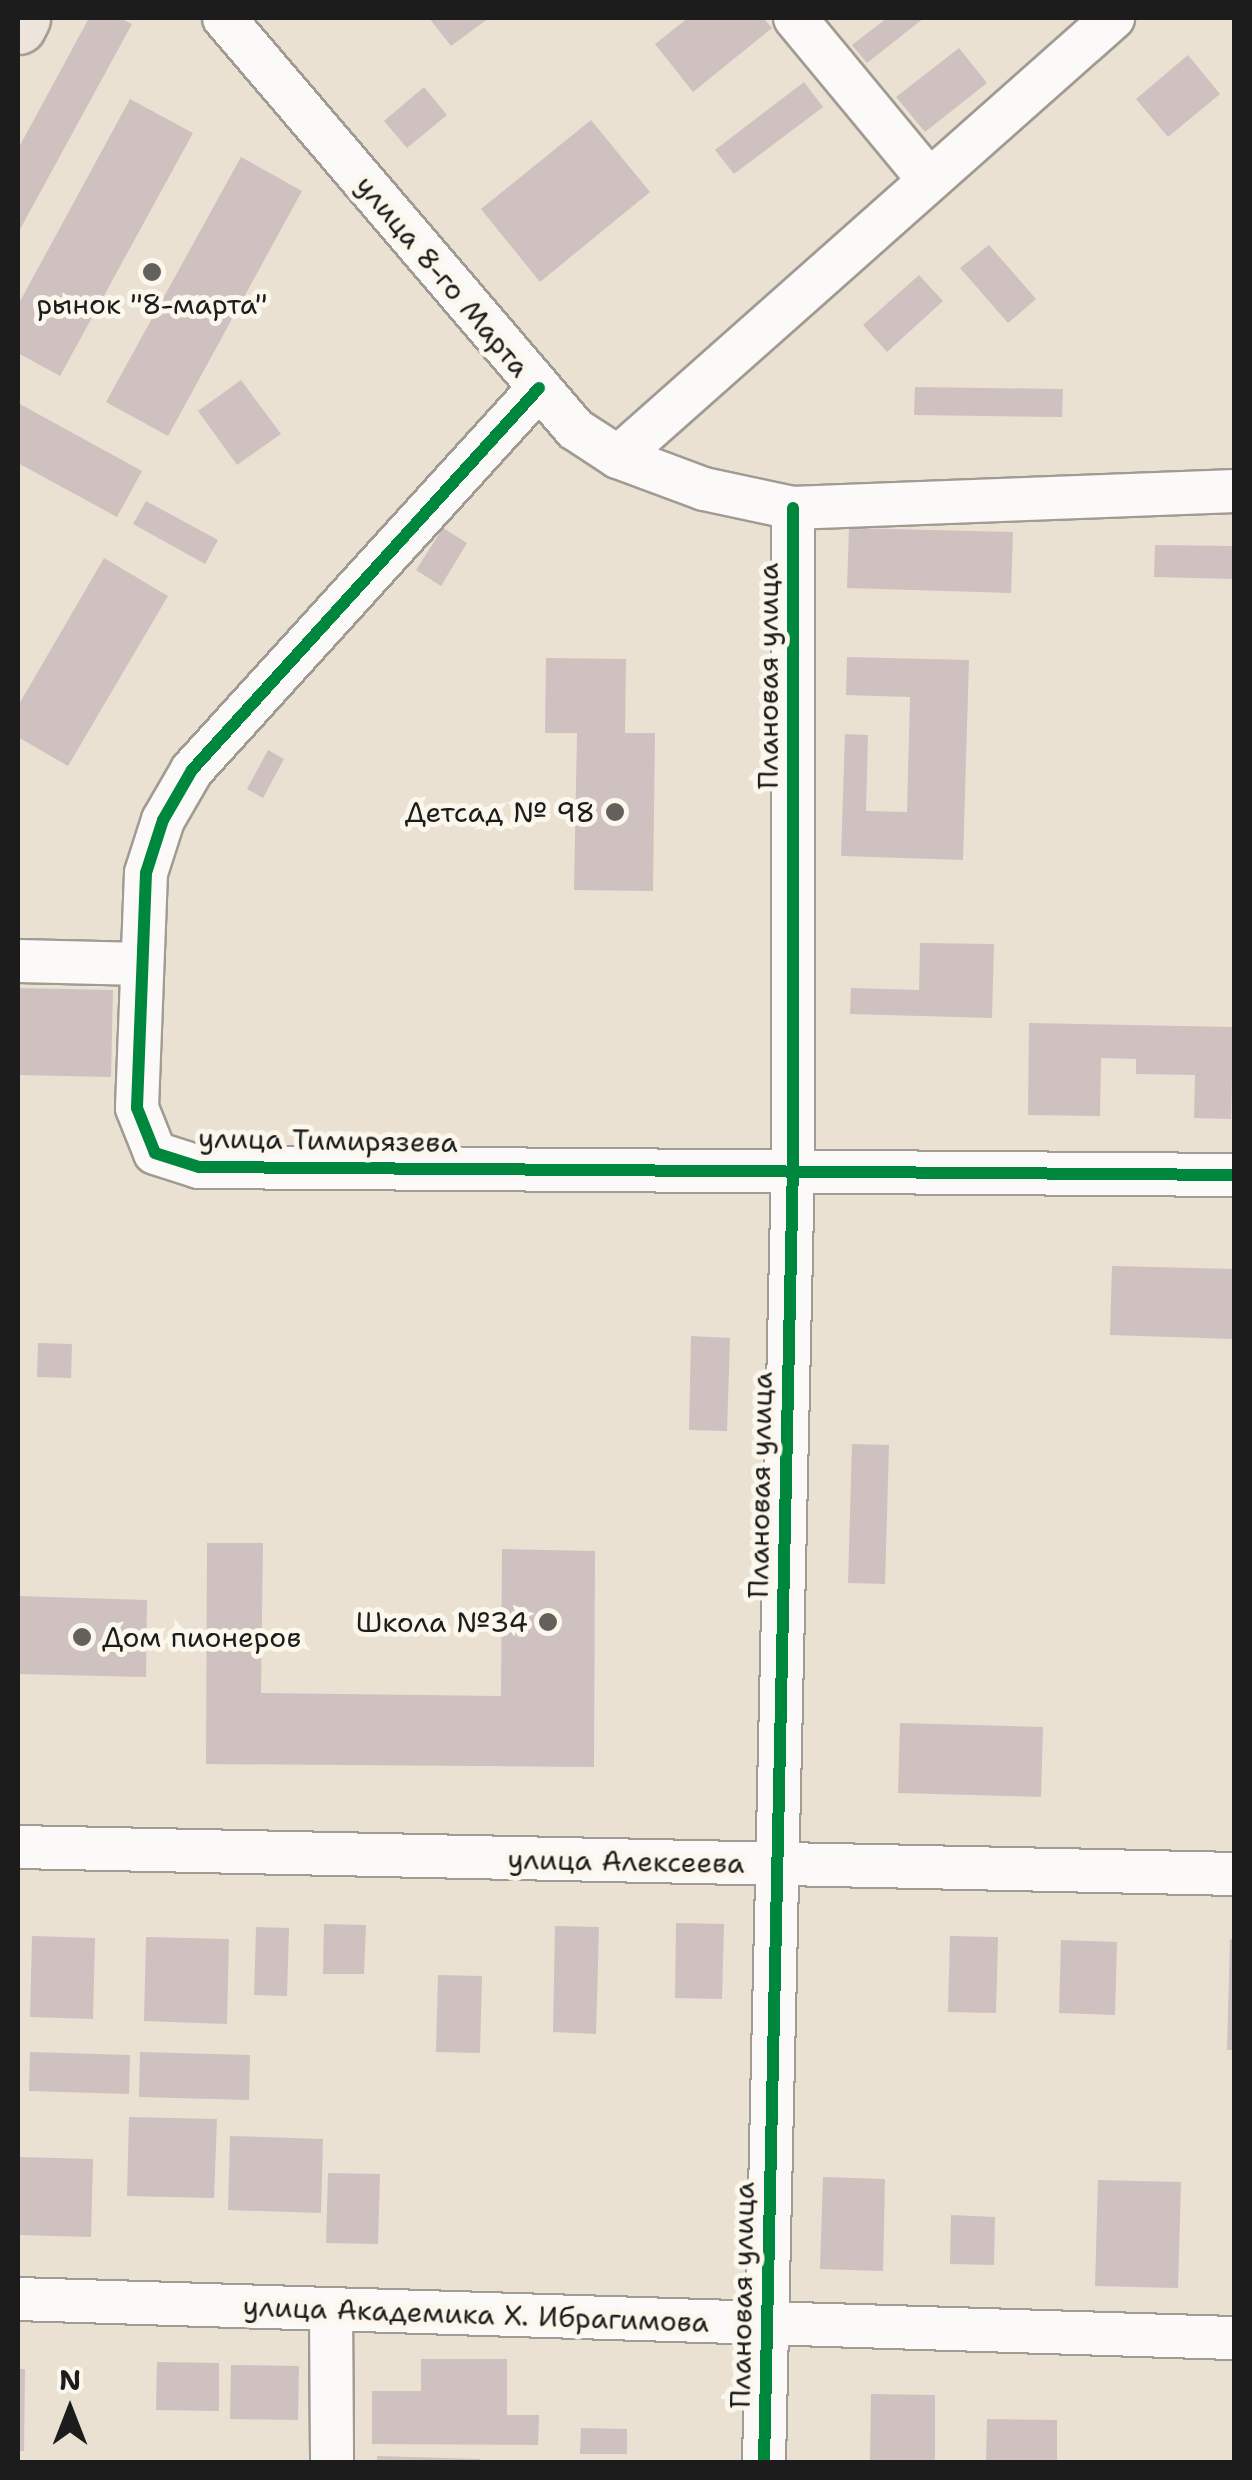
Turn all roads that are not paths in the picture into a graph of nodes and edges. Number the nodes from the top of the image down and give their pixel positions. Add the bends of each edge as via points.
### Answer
1 (22, 18) edge
2 (224, 18) edge
3 (795, 18) edge
4 (1113, 18) edge
5 (18, 26) edge
6 (928, 179) junction
7 (538, 388) junction
8 (618, 457) junction
9 (1234, 490) edge
10 (793, 508) junction
11 (18, 961) edge
12 (142, 964) junction
13 (793, 1170) junction
14 (1234, 1175) edge
15 (18, 1848) edge
16 (775, 1865) junction
17 (1234, 1874) edge
18 (18, 2300) edge
19 (331, 2310) junction
20 (766, 2323) junction
21 (1234, 2338) edge
22 (332, 2462) edge
23 (764, 2462) edge

1 - 5 main road
2 - 7 street, улица 8-го Марта
3 - 6 street
4 - 6 street
6 - 8 street
7 - 8 street, улица 8-го Марта via 575,429
7 - 12 street, улица Тимирязева via 192,770 163,820 146,873
8 - 10 street, улица 8-го Марта via 704,489
9 - 10 street, улица 8-го Марта
10 - 13 street, Плановая улица
11 - 12 street
12 - 13 street, улица Тимирязева via 137,1108 155,1154 199,1167
13 - 14 street, улица Тимирязева
13 - 16 street, Плановая улица
15 - 16 street, улица Алексеева
16 - 17 street, улица Алексеева
16 - 20 street, Плановая улица
18 - 19 street, улица Академика Х. Ибрагимова
19 - 20 street, улица Академика Х. Ибрагимова
19 - 22 street
20 - 21 street, улица Академика Х. Ибрагимова
20 - 23 street, Плановая улица

